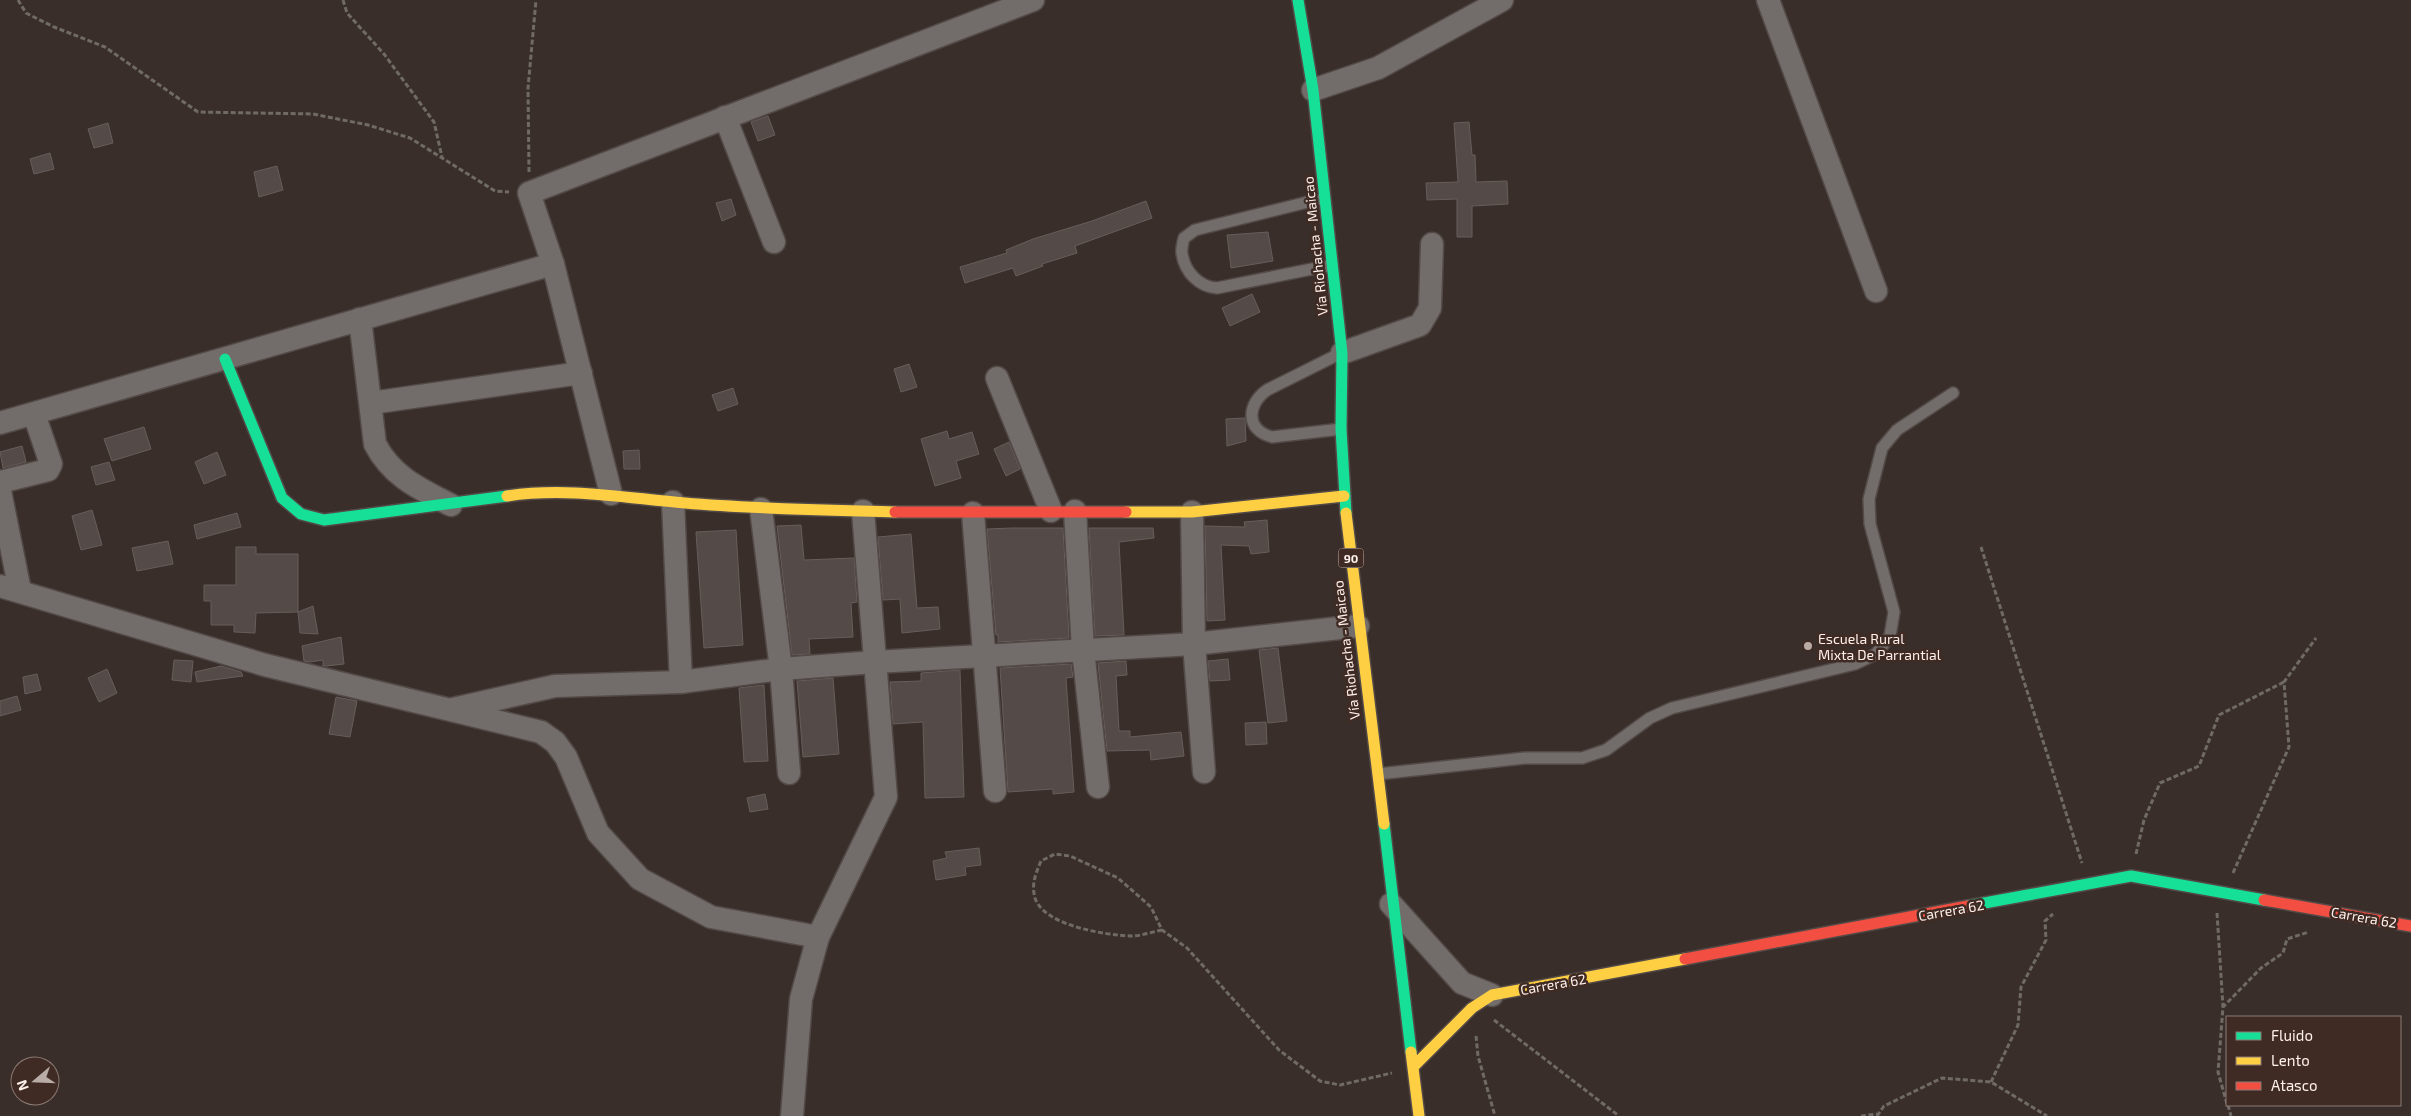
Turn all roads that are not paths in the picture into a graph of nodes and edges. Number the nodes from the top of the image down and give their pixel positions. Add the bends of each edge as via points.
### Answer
1 (1033, 0) edge
2 (1298, 0) edge
3 (1502, 0) edge
4 (1768, 0) edge
5 (1313, 90) junction
6 (725, 117) junction
7 (1324, 198) junction
8 (774, 242) dead end
9 (1432, 244) dead end
10 (553, 264) junction
11 (1332, 265) junction
12 (1876, 291) dead end
13 (360, 320) junction
14 (1342, 353) junction
15 (225, 358) junction
16 (581, 373) junction
17 (997, 378) dead end
18 (1953, 393) dead end
19 (371, 403) junction
20 (34, 414) junction
21 (0, 423) edge
22 (1341, 428) junction
23 (0, 482) edge
24 (0, 491) edge
25 (611, 494) junction
26 (1344, 496) junction
27 (672, 502) junction
28 (451, 505) junction
29 (761, 509) junction
30 (863, 511) junction
31 (1051, 511) junction
32 (1075, 511) junction
33 (1192, 512) junction
34 (973, 513) junction
35 (10, 588) edge
36 (1358, 626) junction
37 (1194, 644) junction
38 (1083, 650) junction
39 (986, 657) junction
40 (875, 662) junction
41 (781, 669) junction
42 (680, 682) junction
43 (447, 710) junction
44 (1204, 772) dead end
45 (788, 774) dead end
46 (1376, 775) junction
47 (1098, 788) dead end
48 (995, 791) dead end
49 (1391, 904) junction
50 (2411, 926) edge
51 (818, 937) junction
52 (1492, 995) junction
53 (1414, 1066) junction
54 (792, 1116) edge
55 (1419, 1116) edge

1 - 6 street
2 - 5 main road, Vía Riohacha - Maicao / 90
3 - 5 street via 1378,68
4 - 12 street
5 - 7 main road, Vía Riohacha - Maicao / 90
6 - 8 street
6 - 10 street via 529,193
7 - 11 main road, Vía Riohacha - Maicao / 90
7 - 11 lane via 1195,230 1184,238 1182,254 1194,280 1208,288
9 - 14 street via 1430,308 1420,325
10 - 13 street
10 - 16 street
11 - 14 main road, Vía Riohacha - Maicao / 90
13 - 15 street
13 - 19 street
14 - 22 main road, Vía Riohacha - Maicao / 90
14 - 22 lane via 1267,390 1256,398 1252,411 1262,434 1272,437
15 - 20 street
15 - 28 main road via 282,498 297,514 311,520 324,520
16 - 19 street
16 - 25 street
17 - 31 street
18 - 46 lane via 1897,430 1882,448 1868,499 1870,524 1894,612 1890,636 1876,654 1856,664 1672,708 1650,718 1606,750 1582,758 1525,758
19 - 28 street via 375,444 384,461 419,488
20 - 21 street
20 - 23 street via 51,464 48,470
22 - 26 main road, Vía Riohacha - Maicao / 90
24 - 35 street
25 - 27 main road
25 - 28 main road via 534,492
26 - 33 main road
26 - 36 main road, Vía Riohacha - Maicao / 90
27 - 29 main road
27 - 42 street
29 - 30 main road
29 - 41 street
30 - 34 main road
30 - 40 street
31 - 32 main road
31 - 34 main road
32 - 33 main road
32 - 38 street
33 - 37 street
34 - 39 street
35 - 43 street via 266,665
36 - 37 street
36 - 46 main road, Vía Riohacha - Maicao / 90
37 - 38 street
37 - 44 street
38 - 39 street
38 - 47 street
39 - 40 street
39 - 48 street
40 - 41 street
40 - 51 street via 886,797
41 - 42 street
41 - 45 street
42 - 43 street via 555,686
43 - 51 street via 541,732 555,742 566,758 598,833 640,879 711,916
46 - 49 main road, Vía Riohacha - Maicao / 90
49 - 52 street via 1462,983
49 - 53 main road, Vía Riohacha - Maicao / 90
50 - 52 main road, Carrera 62 via 2131,876
51 - 54 street via 801,999
52 - 53 main road, Carrera 62 via 1472,1008
53 - 55 main road, Vía Riohacha - Maicao / 90

